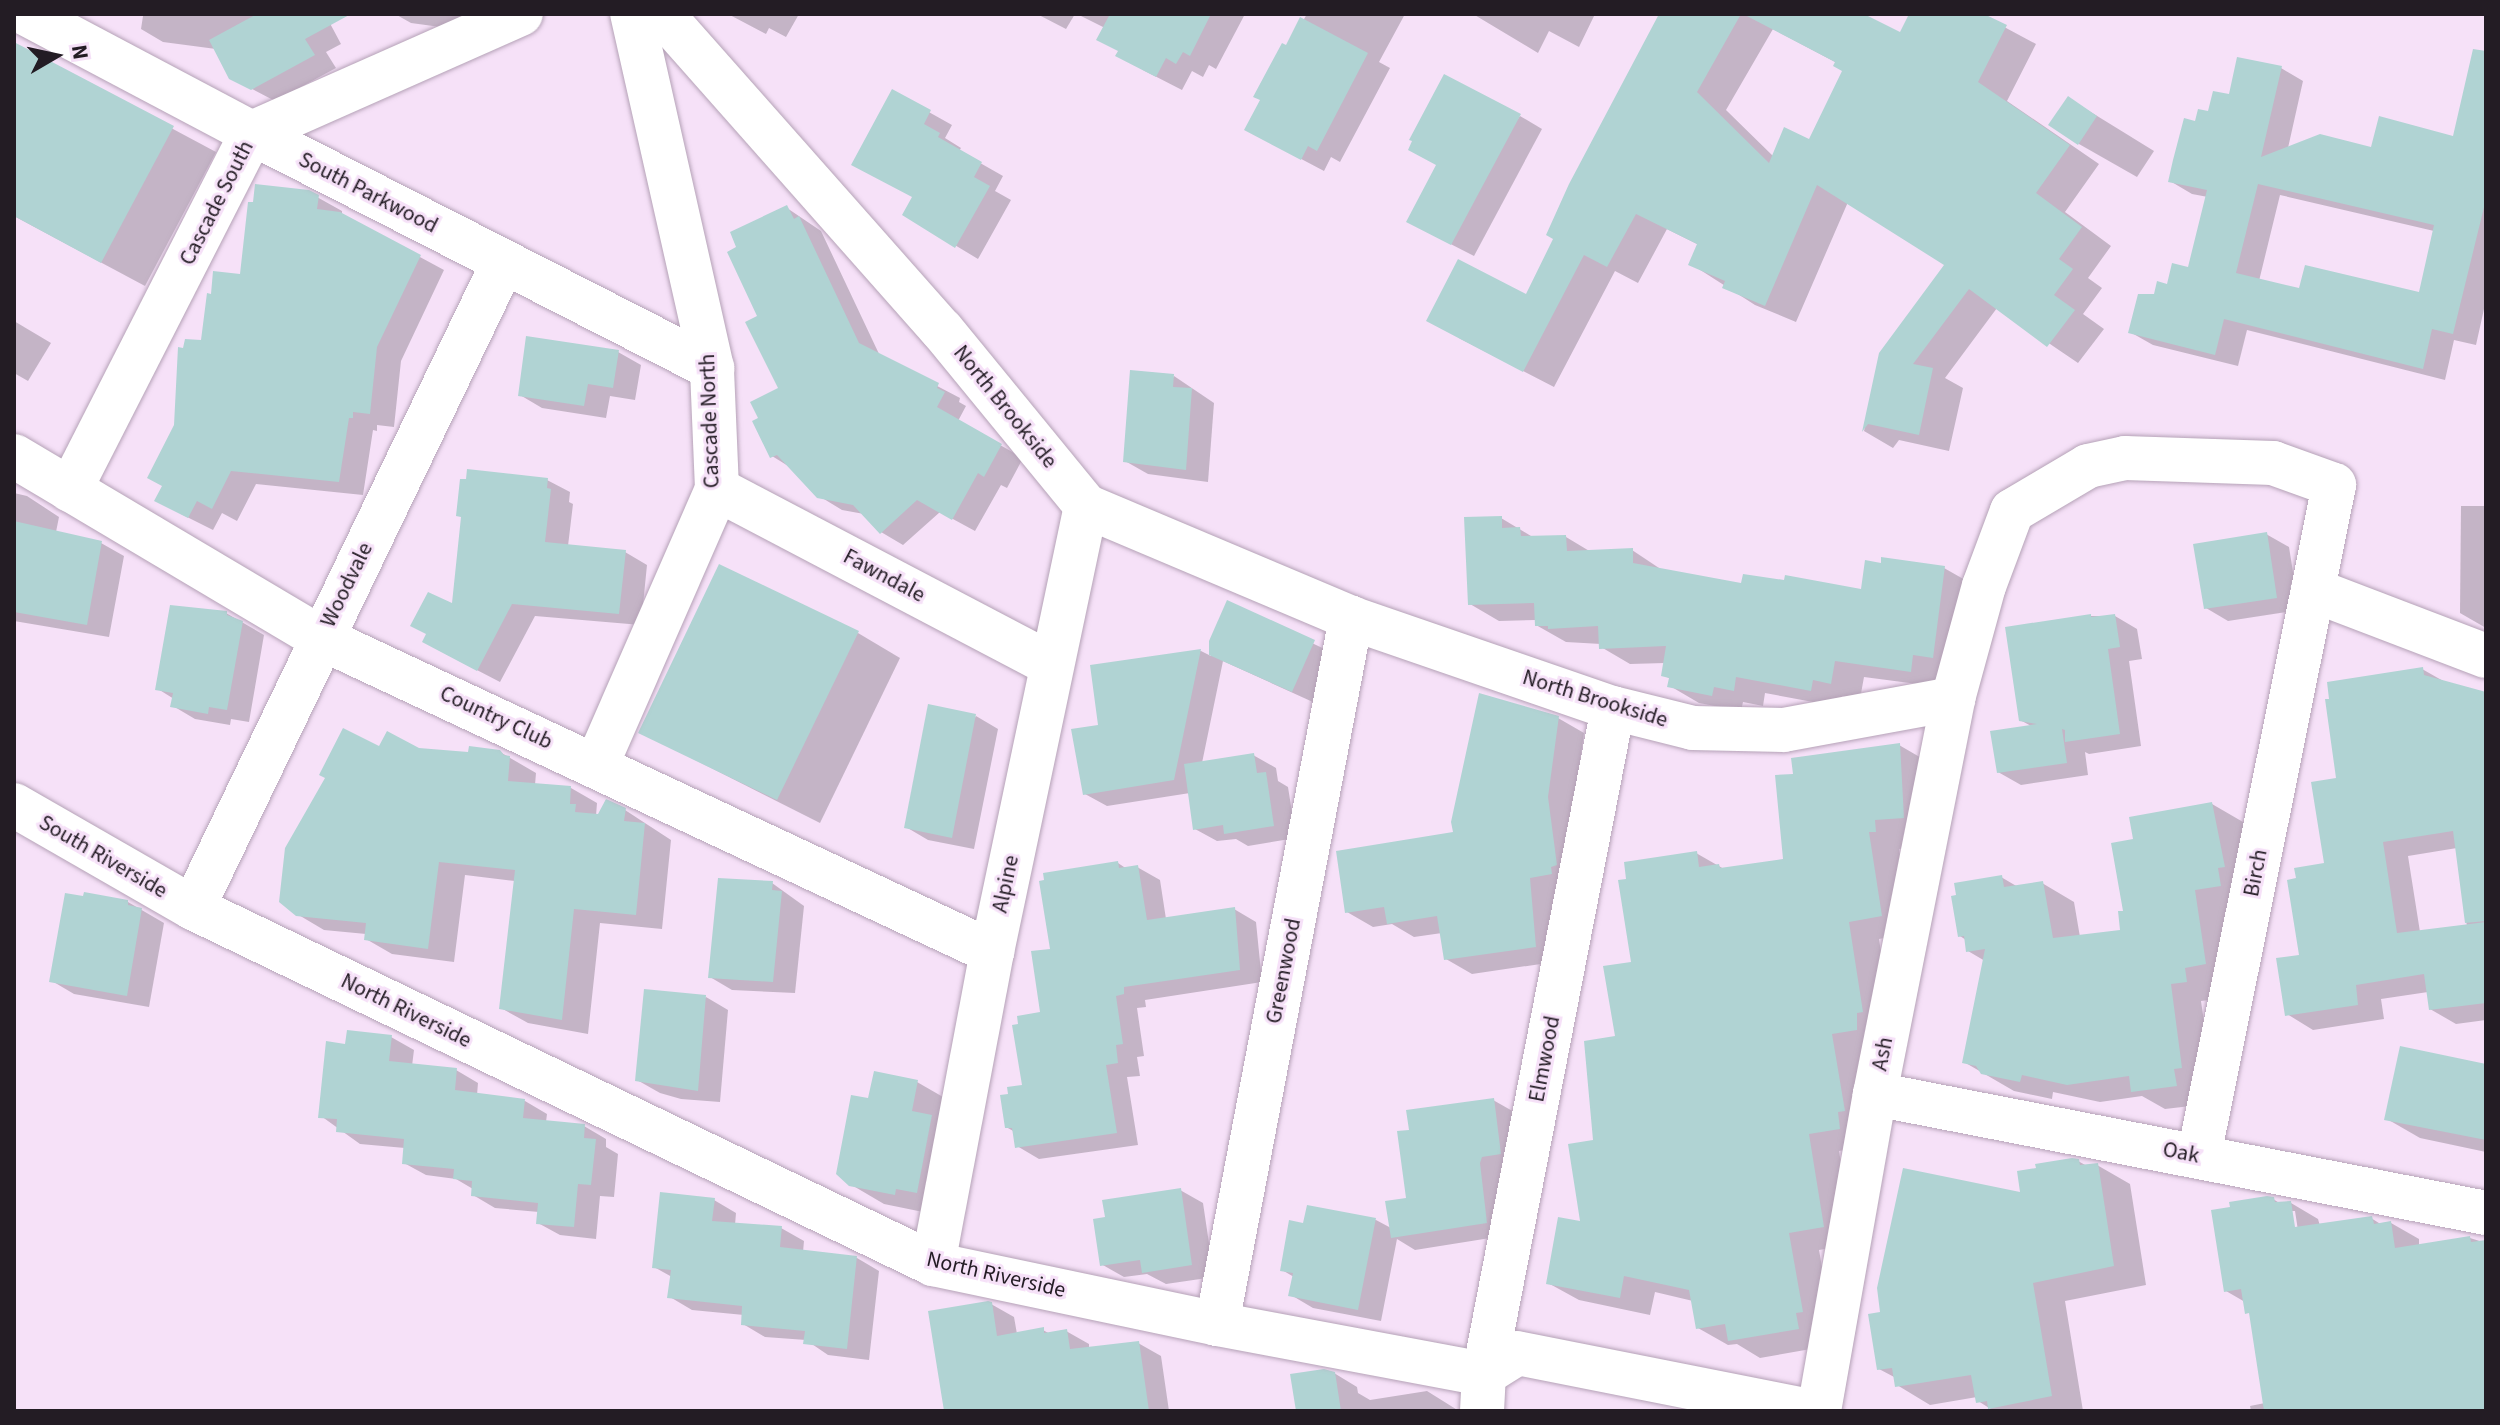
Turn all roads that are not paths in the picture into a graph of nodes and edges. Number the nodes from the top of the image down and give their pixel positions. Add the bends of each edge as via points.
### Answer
1 (27, 14) edge
2 (521, 14) edge
3 (632, 14) edge
4 (662, 14) edge
5 (252, 133) junction
6 (503, 263) junction
7 (712, 368) junction
8 (14, 456) edge
9 (717, 489) junction
10 (70, 490) junction
11 (1086, 506) junction
12 (2313, 590) junction
13 (1351, 618) junction
14 (321, 638) junction
15 (2486, 656) edge
16 (1051, 664) junction
17 (1953, 699) junction
18 (1613, 708) junction
19 (597, 764) junction
20 (14, 805) edge
21 (193, 908) junction
22 (992, 952) junction
23 (1875, 1094) junction
24 (2199, 1156) junction
25 (2486, 1213) edge
26 (933, 1264) junction
27 (1217, 1324) junction
28 (1483, 1392) edge
29 (1811, 1411) edge
30 (1819, 1411) edge

1 - 5 street, South Parkwood
2 - 5 street, Cascade South
3 - 7 street, Cascade North
4 - 11 street, North Brookside via 942,330
5 - 6 street, South Parkwood
5 - 10 street, Cascade South
6 - 7 street, South Parkwood
6 - 14 street, Woodvale
7 - 9 street, Cascade North
8 - 10 street, Country Club
9 - 16 street, Fawndale
9 - 19 street, Cascade North
10 - 14 street, Country Club
11 - 13 street, North Brookside
11 - 16 street, Alpine
12 - 15 street
12 - 17 street via 2334,485 2273,463 2125,458 2088,466 2012,511 1984,586
12 - 24 street, Birch
13 - 18 street, North Brookside
13 - 27 street, Greenwood
14 - 19 street, Country Club
14 - 21 street, Woodvale
16 - 22 street, Alpine
17 - 18 street, North Brookside via 1784,730 1693,728
17 - 23 street, Ash
18 - 28 street, Elmwood
19 - 22 street, Country Club
20 - 21 street, South Riverside
21 - 26 street, North Riverside
22 - 26 street, Alpine
23 - 24 street, Oak
23 - 30 street, Ash
24 - 25 street, Oak
26 - 27 street, North Riverside
27 - 28 street, North Riverside
28 - 29 street via 1517,1353

